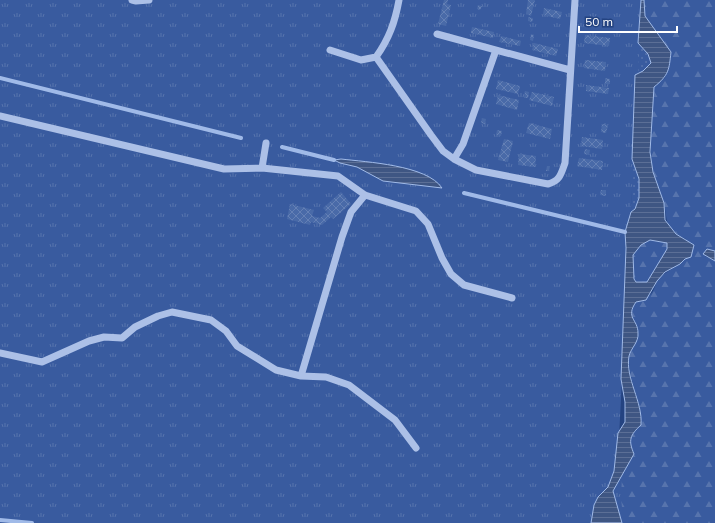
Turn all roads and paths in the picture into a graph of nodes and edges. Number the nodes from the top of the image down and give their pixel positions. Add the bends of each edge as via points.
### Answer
1 (132, 0) edge
2 (149, 0) edge
3 (399, 0) edge
4 (575, 0) edge
5 (437, 34) dead end
6 (330, 50) dead end
7 (496, 50) junction
8 (376, 57) junction
9 (570, 70) junction
10 (0, 116) edge
11 (266, 143) dead end
12 (454, 159) junction
13 (262, 168) junction
14 (365, 195) junction
15 (512, 298) dead end
16 (0, 353) edge
17 (301, 376) junction
18 (416, 448) dead end

1 - 2 street
3 - 8 street via 396,20 389,39
4 - 9 street
5 - 7 street
6 - 8 street via 361,60
7 - 9 street
7 - 12 street via 464,144
8 - 12 street via 431,135
9 - 12 street via 565,163 560,178 548,184 476,170
10 - 13 street via 224,169
11 - 13 street
13 - 14 street via 338,176
14 - 15 street via 416,211 428,224 451,274 464,285
14 - 17 street via 351,212 342,237
16 - 17 street via 42,362 89,341 104,337 122,338 135,327 172,312 211,320 250,355 276,370
17 - 18 street via 326,377 349,385 395,420

